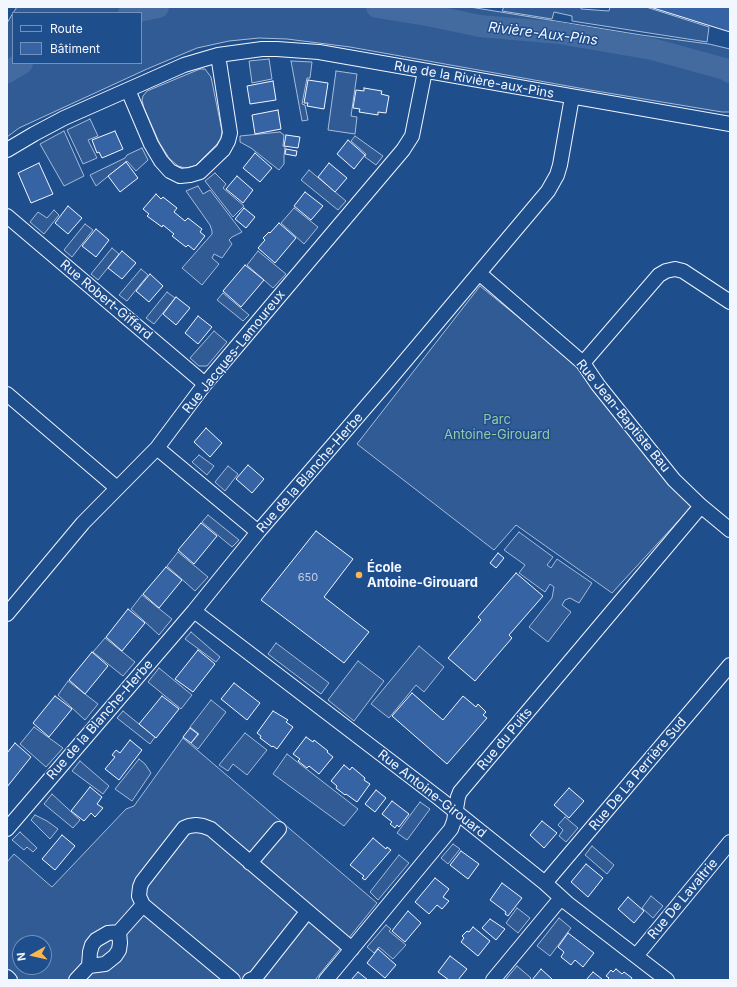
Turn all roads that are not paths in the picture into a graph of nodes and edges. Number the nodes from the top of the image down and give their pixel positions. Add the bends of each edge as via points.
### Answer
1 (218, 55) junction
2 (425, 71) junction
3 (128, 90) junction
4 (572, 97) junction
5 (730, 124) edge
6 (7, 150) edge
7 (7, 216) edge
8 (479, 273) junction
9 (730, 302) edge
10 (583, 363) junction
11 (205, 384) junction
12 (7, 394) edge
13 (157, 448) junction
14 (117, 488) junction
15 (701, 506) junction
16 (730, 530) edge
17 (258, 532) junction
18 (194, 611) junction
19 (7, 614) edge
20 (730, 665) edge
21 (455, 812) junction
22 (7, 829) edge
23 (278, 829) dead end
24 (730, 842) edge
25 (250, 863) junction
26 (545, 884) junction
27 (561, 898) junction
28 (143, 905) junction
29 (307, 912) junction
30 (119, 932) junction
31 (352, 949) junction
32 (636, 956) junction
33 (89, 966) junction
34 (7, 977) edge
35 (10, 980) edge
36 (76, 980) edge
37 (233, 980) edge
38 (250, 980) edge
39 (326, 980) edge
40 (493, 980) edge
41 (667, 980) edge

1 - 2 street, Rue de la Rivière-aux-Pins via 277,48 305,50
1 - 3 street, Rue de la Rivière-aux-Pins via 184,64
1 - 3 street via 230,133 223,150 200,172 180,176 170,171 161,161
2 - 4 street, Rue de la Rivière-aux-Pins
2 - 11 street, Rue Jacques-Lamoureux via 415,125 408,144
3 - 6 street, Rue de la Rivière-aux-Pins via 64,118
4 - 5 street, Rue de la Rivière-aux-Pins
4 - 8 street, Rue de la Blanche-Herbe via 558,175 548,191
7 - 11 street, Rue Robert-Giffard
8 - 10 street, Rue Jean-Baptiste Bau
8 - 17 street, Rue de la Blanche-Herbe
9 - 10 street via 683,271 666,271 659,274
10 - 15 street, Rue Jean-Baptiste Bau via 674,480
11 - 13 street, Rue Jacques-Lamoureux
12 - 14 street
13 - 14 street, Rue Jacques-Lamoureux
13 - 17 street
14 - 19 street, Rue Jacques-Lamoureux
15 - 16 street, Rue Jean-Baptiste Bau
15 - 21 street, Rue du Puits via 460,792
17 - 18 street, Rue de la Blanche-Herbe
18 - 21 street, Rue Antoine-Girouard
18 - 22 street, Rue de la Blanche-Herbe
20 - 26 street, Rue De La Perrière Sud
21 - 26 street, Rue Antoine-Girouard
21 - 31 street, Rue du Puits via 451,829
23 - 25 street
24 - 32 street, Rue De Lavaltrie
25 - 28 street via 211,829 189,826 184,828 142,882 139,896
25 - 29 street
26 - 27 street, Rue Antoine-Girouard
27 - 32 street, Rue Antoine-Girouard
27 - 40 street
28 - 30 street
28 - 37 street
29 - 31 street
29 - 38 street via 255,978
30 - 33 street via 108,933 96,940 90,952
30 - 33 street via 119,950 115,956 105,964
31 - 39 street, Rue du Puits
32 - 41 street, Rue Antoine-Girouard
33 - 36 street
34 - 35 street

